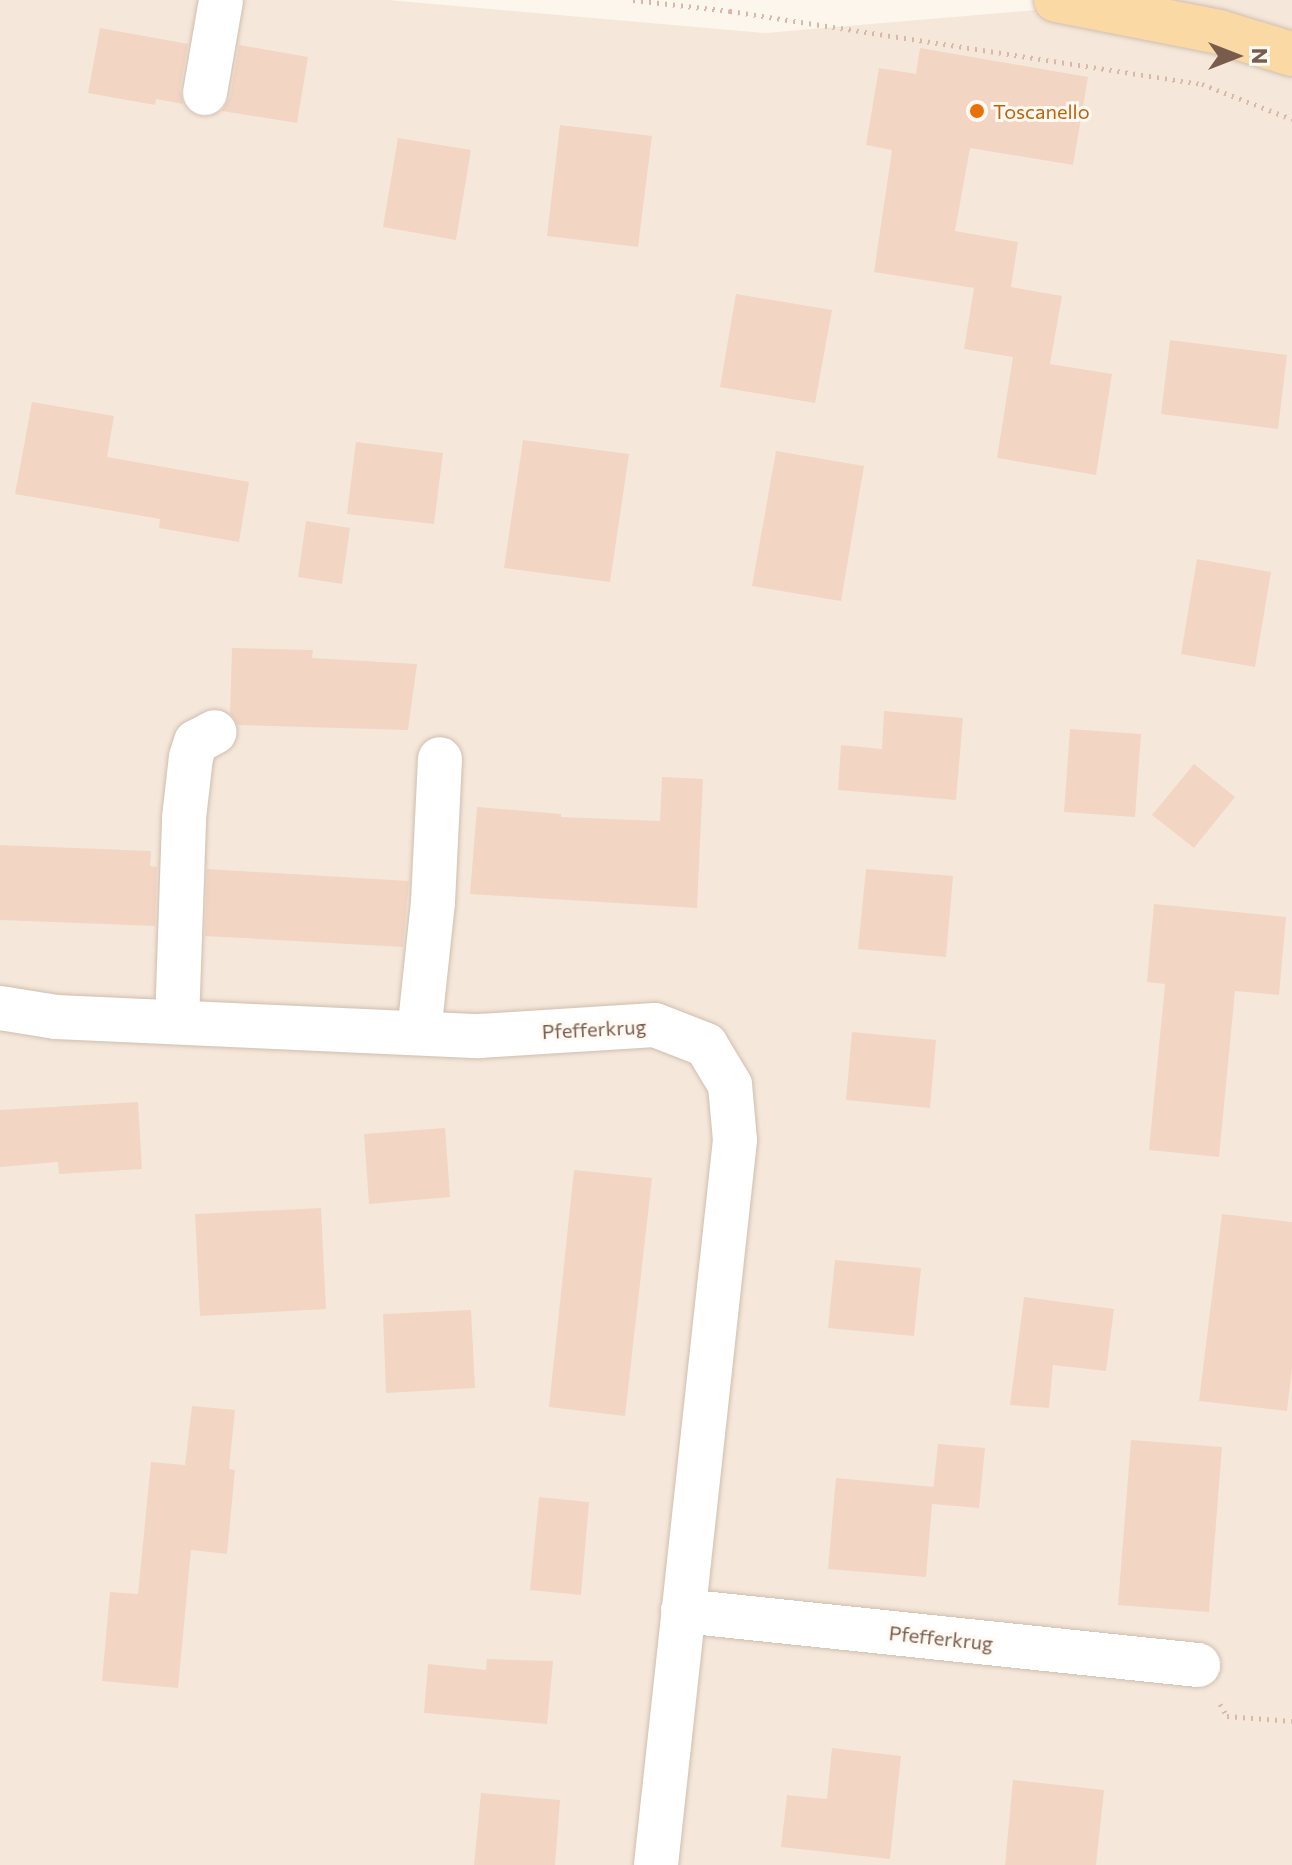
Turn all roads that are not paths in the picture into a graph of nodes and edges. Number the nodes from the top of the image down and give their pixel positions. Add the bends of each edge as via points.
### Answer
1 (221, 0) edge
2 (1056, 0) edge
3 (1292, 54) edge
4 (205, 93) dead end
5 (215, 732) dead end
6 (440, 759) dead end
7 (0, 1008) edge
8 (177, 1022) junction
9 (419, 1033) junction
10 (683, 1611) junction
11 (1198, 1665) road end
12 (656, 1865) edge

1 - 4 street
2 - 3 main road via 1219,32
5 - 8 street via 196,742 191,757
6 - 9 street
7 - 8 street, Pfefferkrug via 56,1017
8 - 9 street, Pfefferkrug
9 - 10 street, Pfefferkrug via 479,1036 655,1025 706,1045 730,1085 735,1140
10 - 11 street, Pfefferkrug
10 - 12 street, Pfefferkrug

